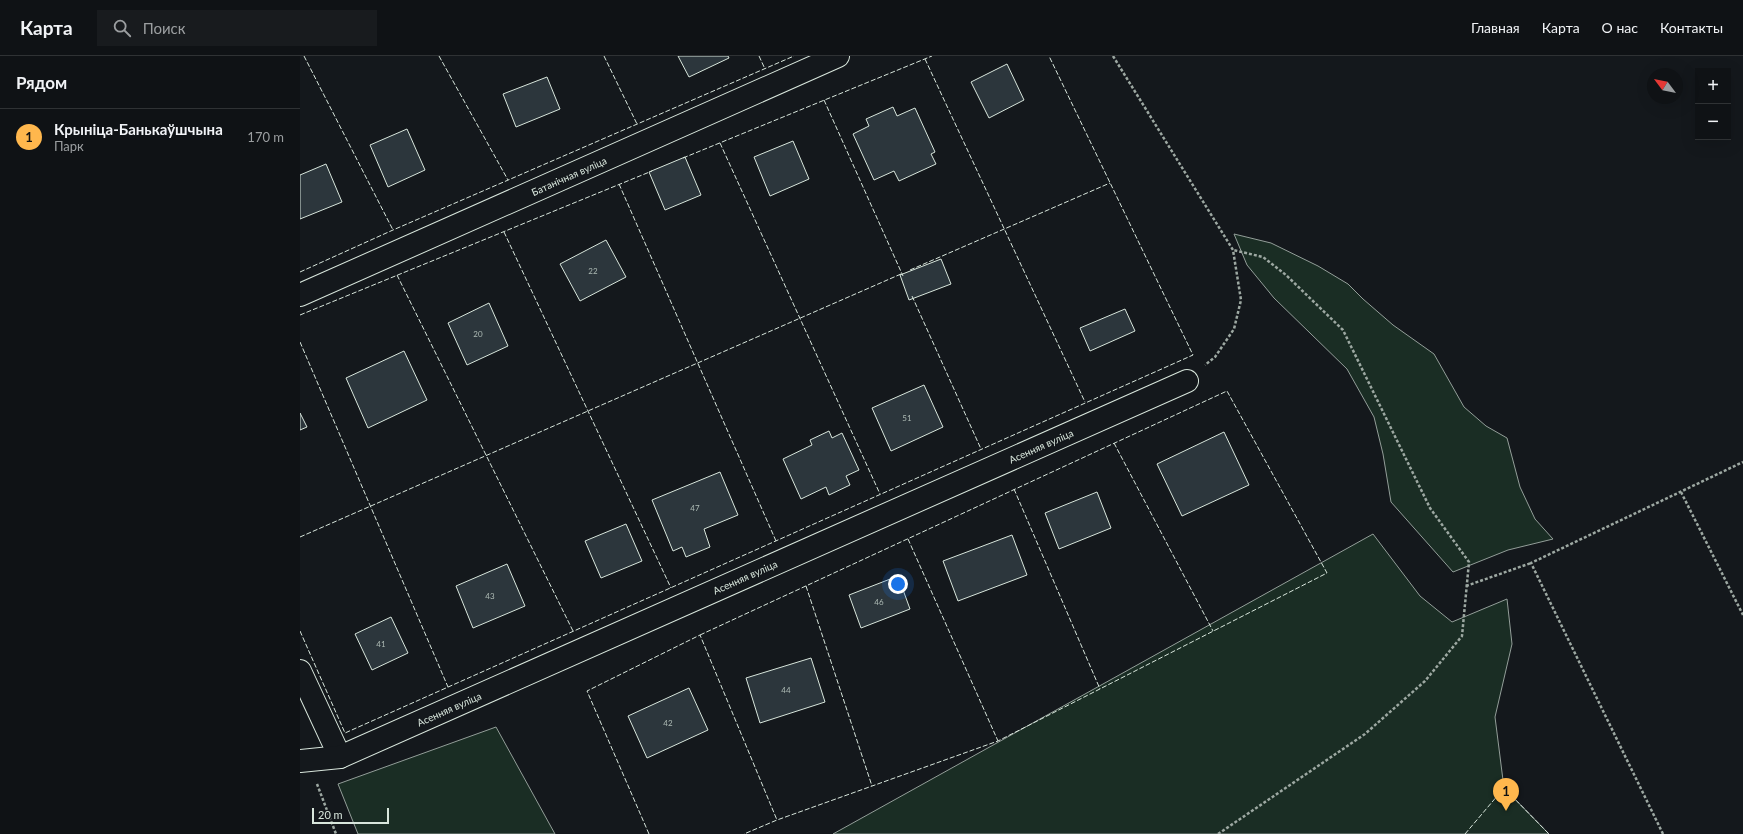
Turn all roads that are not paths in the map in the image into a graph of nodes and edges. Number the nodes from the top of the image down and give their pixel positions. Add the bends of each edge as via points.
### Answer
1 (838, 56) edge
2 (300, 295) edge
3 (1187, 381) road end
4 (300, 671) edge
5 (340, 757) junction
6 (304, 760) edge

1 - 2 street, Батанічная вуліца
3 - 5 street, Асенняя вуліца
4 - 5 street
5 - 6 street, Асенняя вуліца

